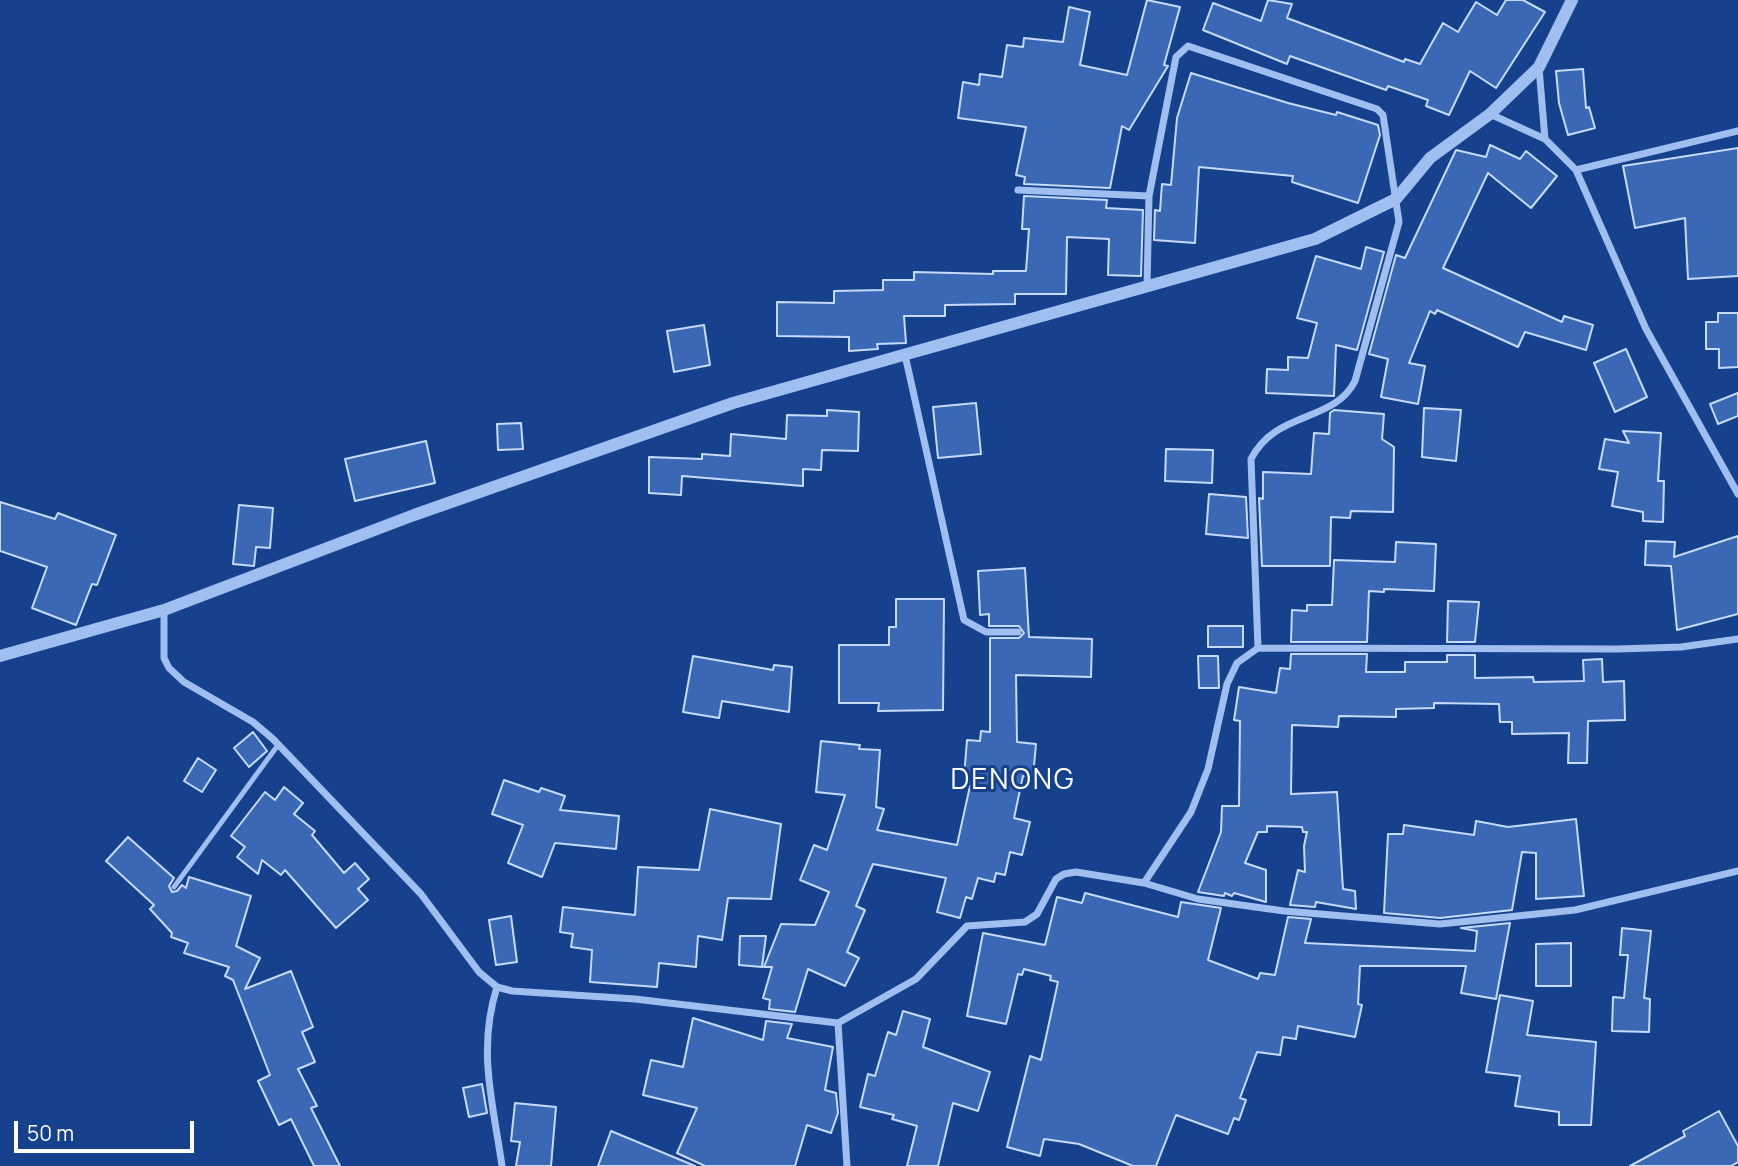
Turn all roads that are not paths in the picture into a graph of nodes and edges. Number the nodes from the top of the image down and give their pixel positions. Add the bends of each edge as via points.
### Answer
1 (1572, 0) edge
2 (1539, 67) junction
3 (1490, 114) junction
4 (1738, 131) edge
5 (1545, 139) junction
6 (1576, 170) junction
7 (1018, 190) dead end
8 (1149, 196) junction
9 (1396, 199) junction
10 (1147, 288) junction
11 (905, 355) junction
12 (1738, 494) edge
13 (163, 611) junction
14 (1018, 632) dead end
15 (1738, 639) edge
16 (1258, 648) junction
17 (0, 656) edge
18 (278, 745) junction
19 (1738, 872) edge
20 (1144, 883) junction
21 (174, 887) dead end
22 (497, 987) junction
23 (838, 1023) junction
24 (502, 1166) edge
25 (847, 1166) edge

1 - 2 street
2 - 3 street
2 - 5 street
3 - 5 street
3 - 9 street via 1430,158
4 - 6 street
5 - 6 street
6 - 12 street via 1646,329
7 - 8 street
8 - 9 street via 1176,57 1188,46 1377,109 1387,122
8 - 10 street
9 - 10 street via 1295,246
9 - 16 street via 1399,222 1351,389 1335,403 1268,434 1251,459
10 - 11 street
11 - 13 street via 688,418
11 - 14 street via 964,620 986,632
13 - 17 street
13 - 18 street via 164,658 169,668 184,682 253,722
15 - 16 street via 1618,649
16 - 20 street via 1237,663 1191,813
18 - 21 lane
18 - 22 street via 421,894 470,962
19 - 20 street via 1576,910 1440,924 1284,911 1198,899
20 - 23 street via 1064,874 1056,879 1034,917 1025,922 967,926 916,979
22 - 23 street
22 - 24 street via 485,1054
23 - 25 street

